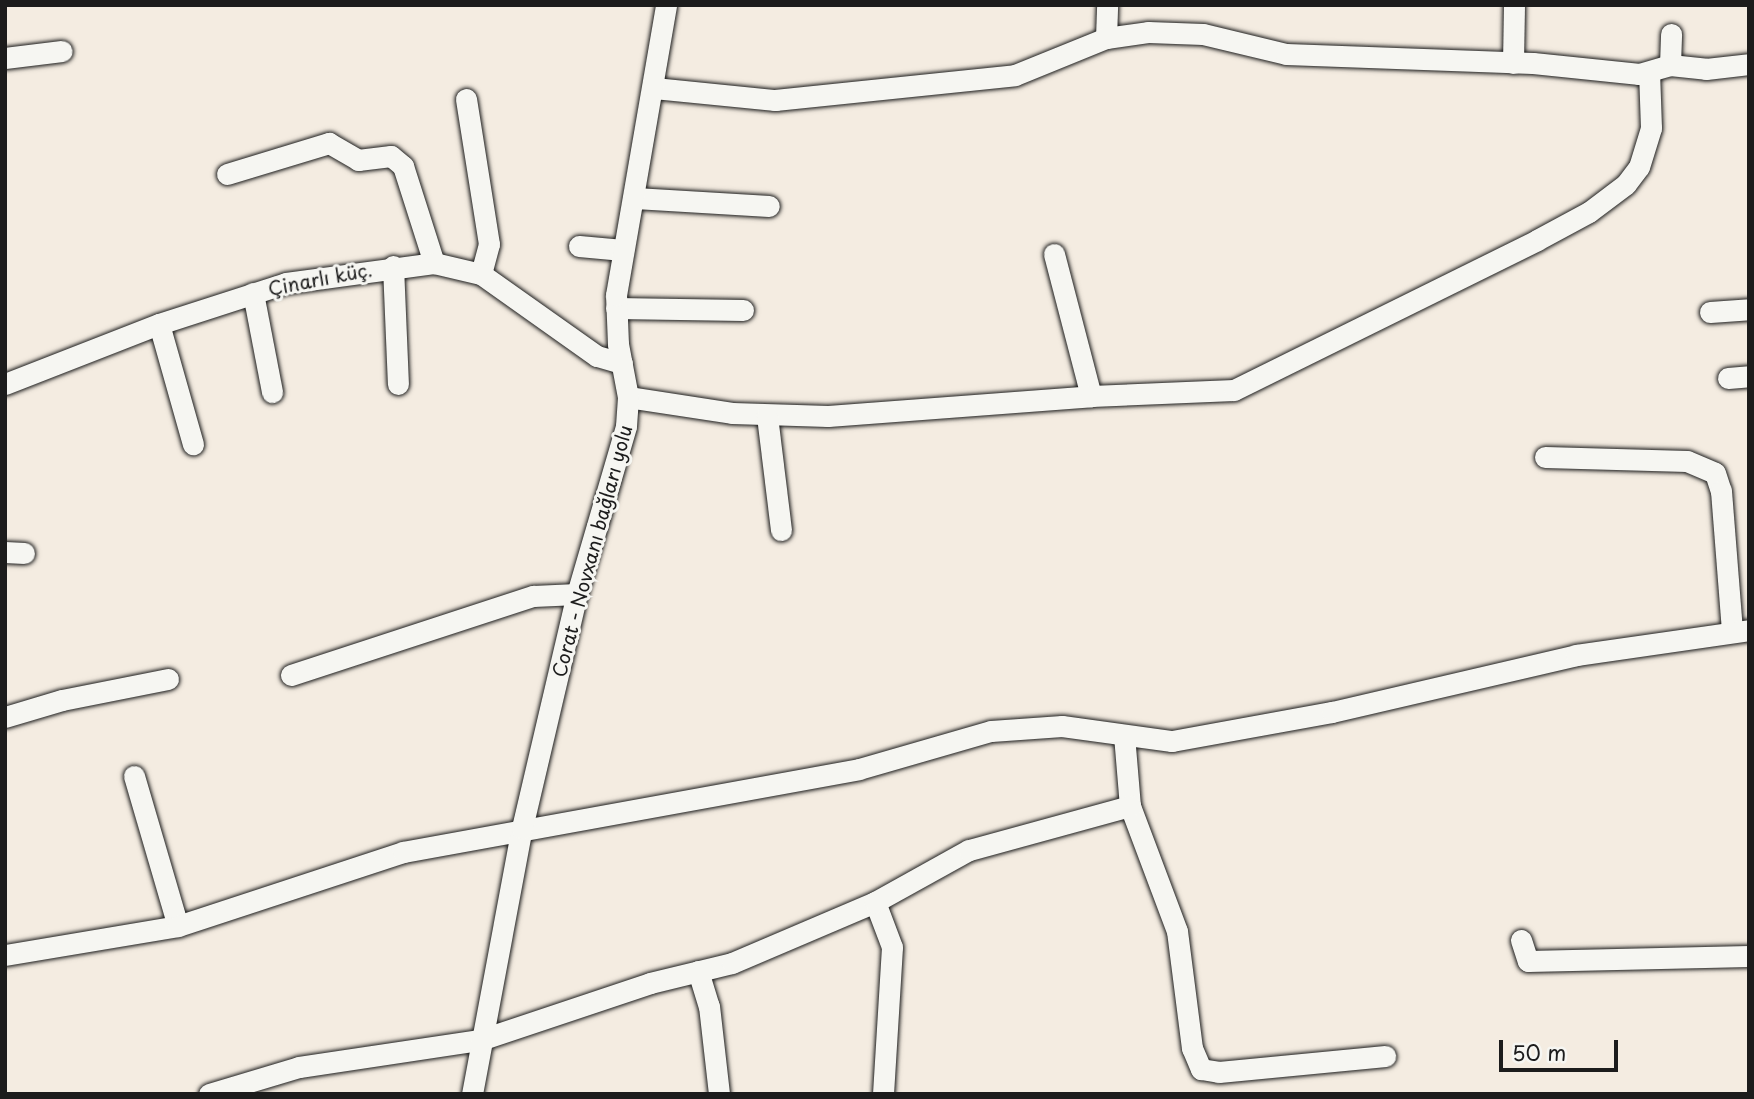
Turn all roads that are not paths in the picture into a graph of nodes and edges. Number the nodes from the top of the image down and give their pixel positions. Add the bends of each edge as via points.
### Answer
1 (666, 5) edge
2 (1107, 5) edge
3 (1514, 5) edge
4 (1671, 34) dead end
5 (1106, 38) junction
6 (62, 51) dead end
7 (5, 58) edge
8 (1513, 63) junction
9 (1749, 64) edge
10 (1670, 65) junction
11 (1649, 72) junction
12 (654, 88) junction
13 (466, 99) dead end
14 (227, 174) dead end
15 (635, 198) junction
16 (769, 206) dead end
17 (579, 246) dead end
18 (623, 250) junction
19 (1054, 254) dead end
20 (434, 263) junction
21 (393, 266) junction
22 (481, 274) junction
23 (253, 293) junction
24 (616, 308) junction
25 (1749, 309) edge
26 (743, 310) dead end
27 (1710, 313) dead end
28 (159, 324) junction
29 (622, 363) junction
30 (5, 384) edge
31 (398, 384) dead end
32 (272, 392) dead end
33 (1091, 396) junction
34 (628, 397) junction
35 (767, 416) junction
36 (193, 444) dead end
37 (1545, 457) dead end
38 (781, 530) dead end
39 (577, 594) junction
40 (1741, 631) edge
41 (291, 676) dead end
42 (168, 680) dead end
43 (5, 717) edge
44 (1124, 735) junction
45 (134, 776) dead end
46 (1130, 806) junction
47 (522, 828) junction
48 (875, 902) junction
49 (178, 926) junction
50 (1521, 940) dead end
51 (5, 955) edge
52 (1749, 956) edge
53 (698, 971) junction
54 (481, 1040) junction
55 (1385, 1056) dead end
56 (209, 1094) edge
57 (472, 1094) edge
58 (719, 1094) edge
59 (883, 1094) edge

1 - 12 street, Corat - Novxanı bağları yolu
2 - 5 street
3 - 8 street
4 - 10 street
5 - 8 street via 1178,32 1286,54
5 - 12 street via 1015,75 775,100
6 - 7 street
8 - 11 street
9 - 10 street via 1706,69
10 - 11 street
11 - 33 street via 1651,128 1639,167 1626,184 1589,212 1234,390
12 - 15 street, Corat - Novxanı bağları yolu
13 - 22 street via 489,244
14 - 20 street via 329,143 358,160 391,156 403,166
15 - 16 street
15 - 18 street, Corat - Novxanı bağları yolu
17 - 18 street
18 - 24 street, Corat - Novxanı bağları yolu
19 - 33 street
20 - 21 street, Çinarlı küç.
20 - 22 street, Çinarlı küç.
21 - 23 street, Çinarlı küç. via 307,278
21 - 31 street
22 - 29 street, Çinarlı küç. via 597,356
23 - 28 street, Çinarlı küç.
23 - 32 street
24 - 26 street
24 - 29 street, Corat - Novxanı bağları yolu
25 - 27 street
28 - 30 street, Çinarlı küç.
28 - 36 street
29 - 34 street, Corat - Novxanı bağları yolu
33 - 35 street via 828,416
34 - 35 street
34 - 39 street, Corat - Novxanı bağları yolu via 626,426
35 - 38 street
37 - 40 street via 1687,461 1715,473
39 - 41 street via 533,596
39 - 47 street, Corat - Novxanı bağları yolu
40 - 44 street via 1563,657 1286,722 1172,741
42 - 43 street via 62,700
44 - 46 street
44 - 47 street via 1062,726 991,731 859,769
45 - 49 street
46 - 48 street via 968,850
46 - 55 street via 1177,931 1192,1048 1201,1069 1219,1072
47 - 49 street via 403,852
47 - 54 street, Corat - Novxanı bağları yolu
48 - 53 street via 756,955
48 - 59 street via 889,932 893,959
49 - 51 street
50 - 52 street via 1528,961
53 - 54 street
53 - 58 street via 709,1006
54 - 56 street via 299,1066
54 - 57 street, Corat - Novxanı bağları yolu

